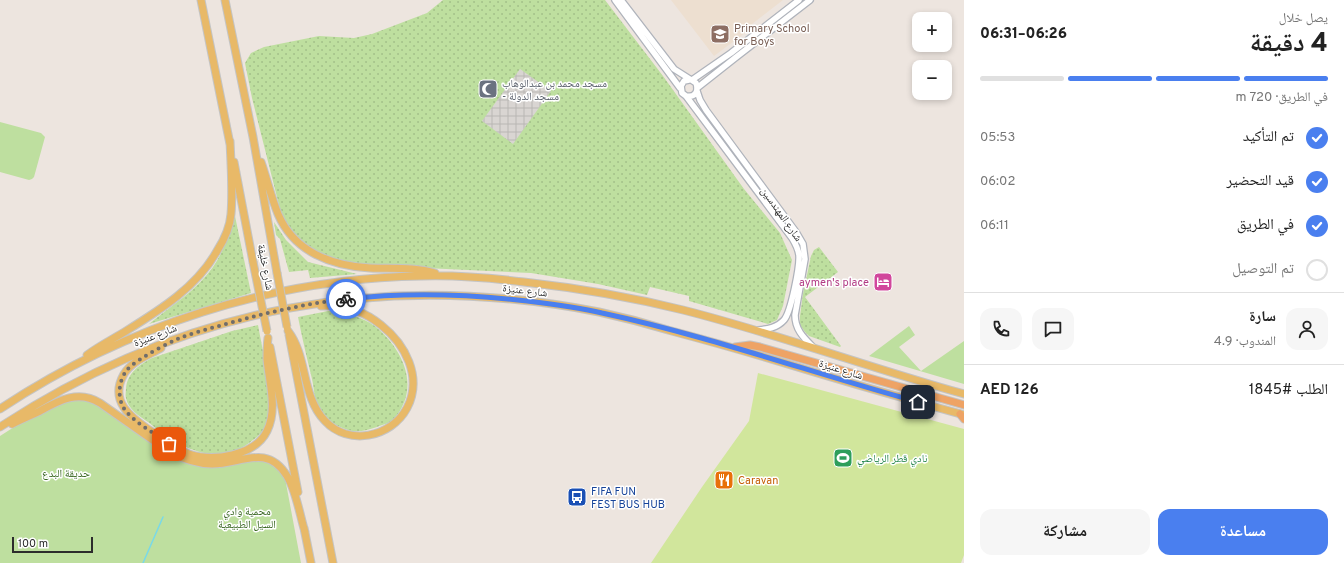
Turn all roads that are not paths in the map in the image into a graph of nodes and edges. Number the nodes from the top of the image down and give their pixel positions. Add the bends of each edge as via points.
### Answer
1 (201, 0) edge
2 (225, 0) edge
3 (615, 0) edge
4 (621, 0) edge
5 (799, 0) edge
6 (810, 0) edge
7 (690, 80) junction
8 (680, 88) junction
9 (697, 90) junction
10 (686, 96) junction
11 (253, 137) junction
12 (230, 141) junction
13 (446, 276) junction
14 (299, 306) junction
15 (288, 329) junction
16 (758, 330) junction
17 (268, 334) junction
18 (183, 336) junction
19 (735, 348) junction
20 (816, 349) junction
21 (79, 363) junction
22 (964, 394) edge
23 (964, 405) edge
24 (0, 409) edge
25 (963, 416) edge
26 (0, 427) edge
27 (305, 532) junction
28 (311, 563) edge
29 (333, 563) edge

1 - 12 main road, شارع خليفة
2 - 11 main road, شارع خليفة
3 - 8 street
4 - 7 street via 674,69
5 - 7 street via 731,53
6 - 9 street
7 - 8 street via 682,83
7 - 9 street via 696,83
8 - 10 street
9 - 10 street via 692,96
9 - 20 street, شارع المهندسين via 706,110 803,244 805,259 794,315 797,329
10 - 16 street, شارع المهندسين via 792,238 799,254 785,320 775,326
11 - 13 main road via 278,215 290,234 309,251 322,259 344,265 419,270
11 - 15 main road, شارع خليفة, bridge
12 - 17 main road, شارع خليفة, bridge
12 - 21 main road via 231,215 225,238 215,255 190,286 174,299 98,347
13 - 16 main road, شارع عنيزة via 499,279 598,292 684,310
13 - 21 main road, شارع عنيزة via 401,276 346,281 270,294 177,320
14 - 15 main road via 335,306 355,310 371,318 391,334 408,358 412,373 412,395 405,411 394,423 370,435 347,435 325,422 308,387 296,344
14 - 18 main road, شارع عنيزة via 248,317
14 - 19 main road, شارع عنيزة via 380,296 435,294 490,297 601,312
15 - 29 main road, شارع خليفة
16 - 20 main road, شارع عنيزة
17 - 18 main road via 267,358 272,408 267,432 261,440 247,449 232,455 213,457 188,453 169,444 134,419 122,403 121,383 127,370
17 - 27 main road, شارع خليفة
18 - 26 main road, شارع عنيزة via 137,353 89,376 39,402
19 - 23 highway via 750,345 760,347
19 - 25 main road, شارع عنيزة
20 - 22 main road, شارع عنيزة
21 - 24 main road, شارع عنيزة
26 - 27 main road via 70,397 78,396 92,399 104,406 171,453 183,458 213,464 254,457 264,458 274,463 290,481
27 - 28 main road, شارع خليفة

